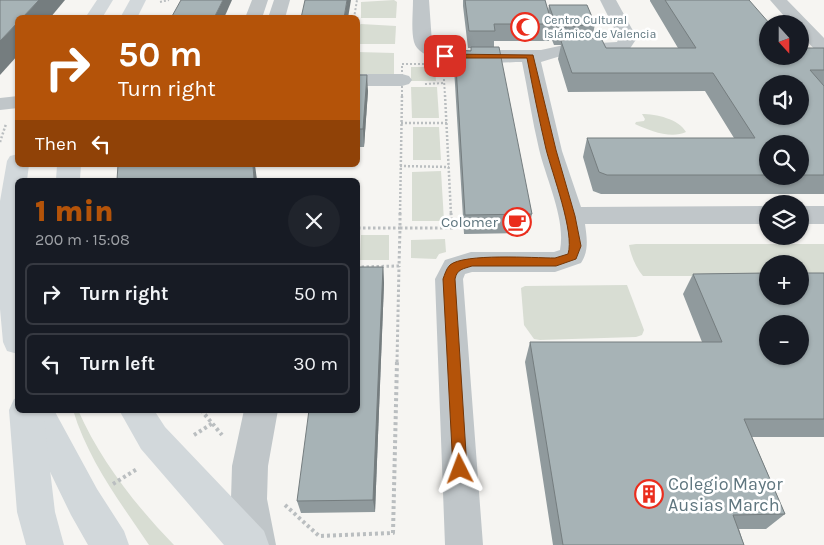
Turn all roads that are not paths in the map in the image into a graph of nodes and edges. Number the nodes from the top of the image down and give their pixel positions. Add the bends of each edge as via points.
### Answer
1 (105, 0) edge
2 (138, 0) edge
3 (260, 0) edge
4 (282, 0) edge
5 (421, 0) edge
6 (608, 0) edge
7 (778, 0) edge
8 (95, 15) edge
9 (130, 15) edge
10 (254, 15) edge
11 (277, 15) edge
12 (824, 49) edge
13 (530, 56) junction
14 (360, 80) edge
15 (402, 80) road end
16 (15, 89) edge
17 (0, 91) edge
18 (15, 102) edge
19 (0, 104) edge
20 (15, 183) edge
21 (824, 214) edge
22 (759, 215) edge
23 (809, 215) edge
24 (570, 216) junction
25 (15, 314) edge
26 (26, 413) edge
27 (39, 413) edge
28 (138, 413) edge
29 (260, 413) edge
30 (37, 534) edge
31 (110, 545) edge
32 (250, 545) edge
33 (257, 545) edge
34 (464, 545) edge

1 - 8 main road
2 - 9 main road
3 - 10 street
4 - 11 street
5 - 13 street via 423,43 428,50 445,56
6 - 13 street via 628,38 623,46
7 - 12 street
13 - 24 street
14 - 15 street
16 - 17 street
18 - 19 street
20 - 25 main road via 7,238
21 - 23 street
22 - 24 street
24 - 34 street via 576,246 572,256 556,262 471,262 455,267 449,279
26 - 30 main road
27 - 31 main road
28 - 32 main road via 153,438
29 - 33 street via 250,466 249,498

